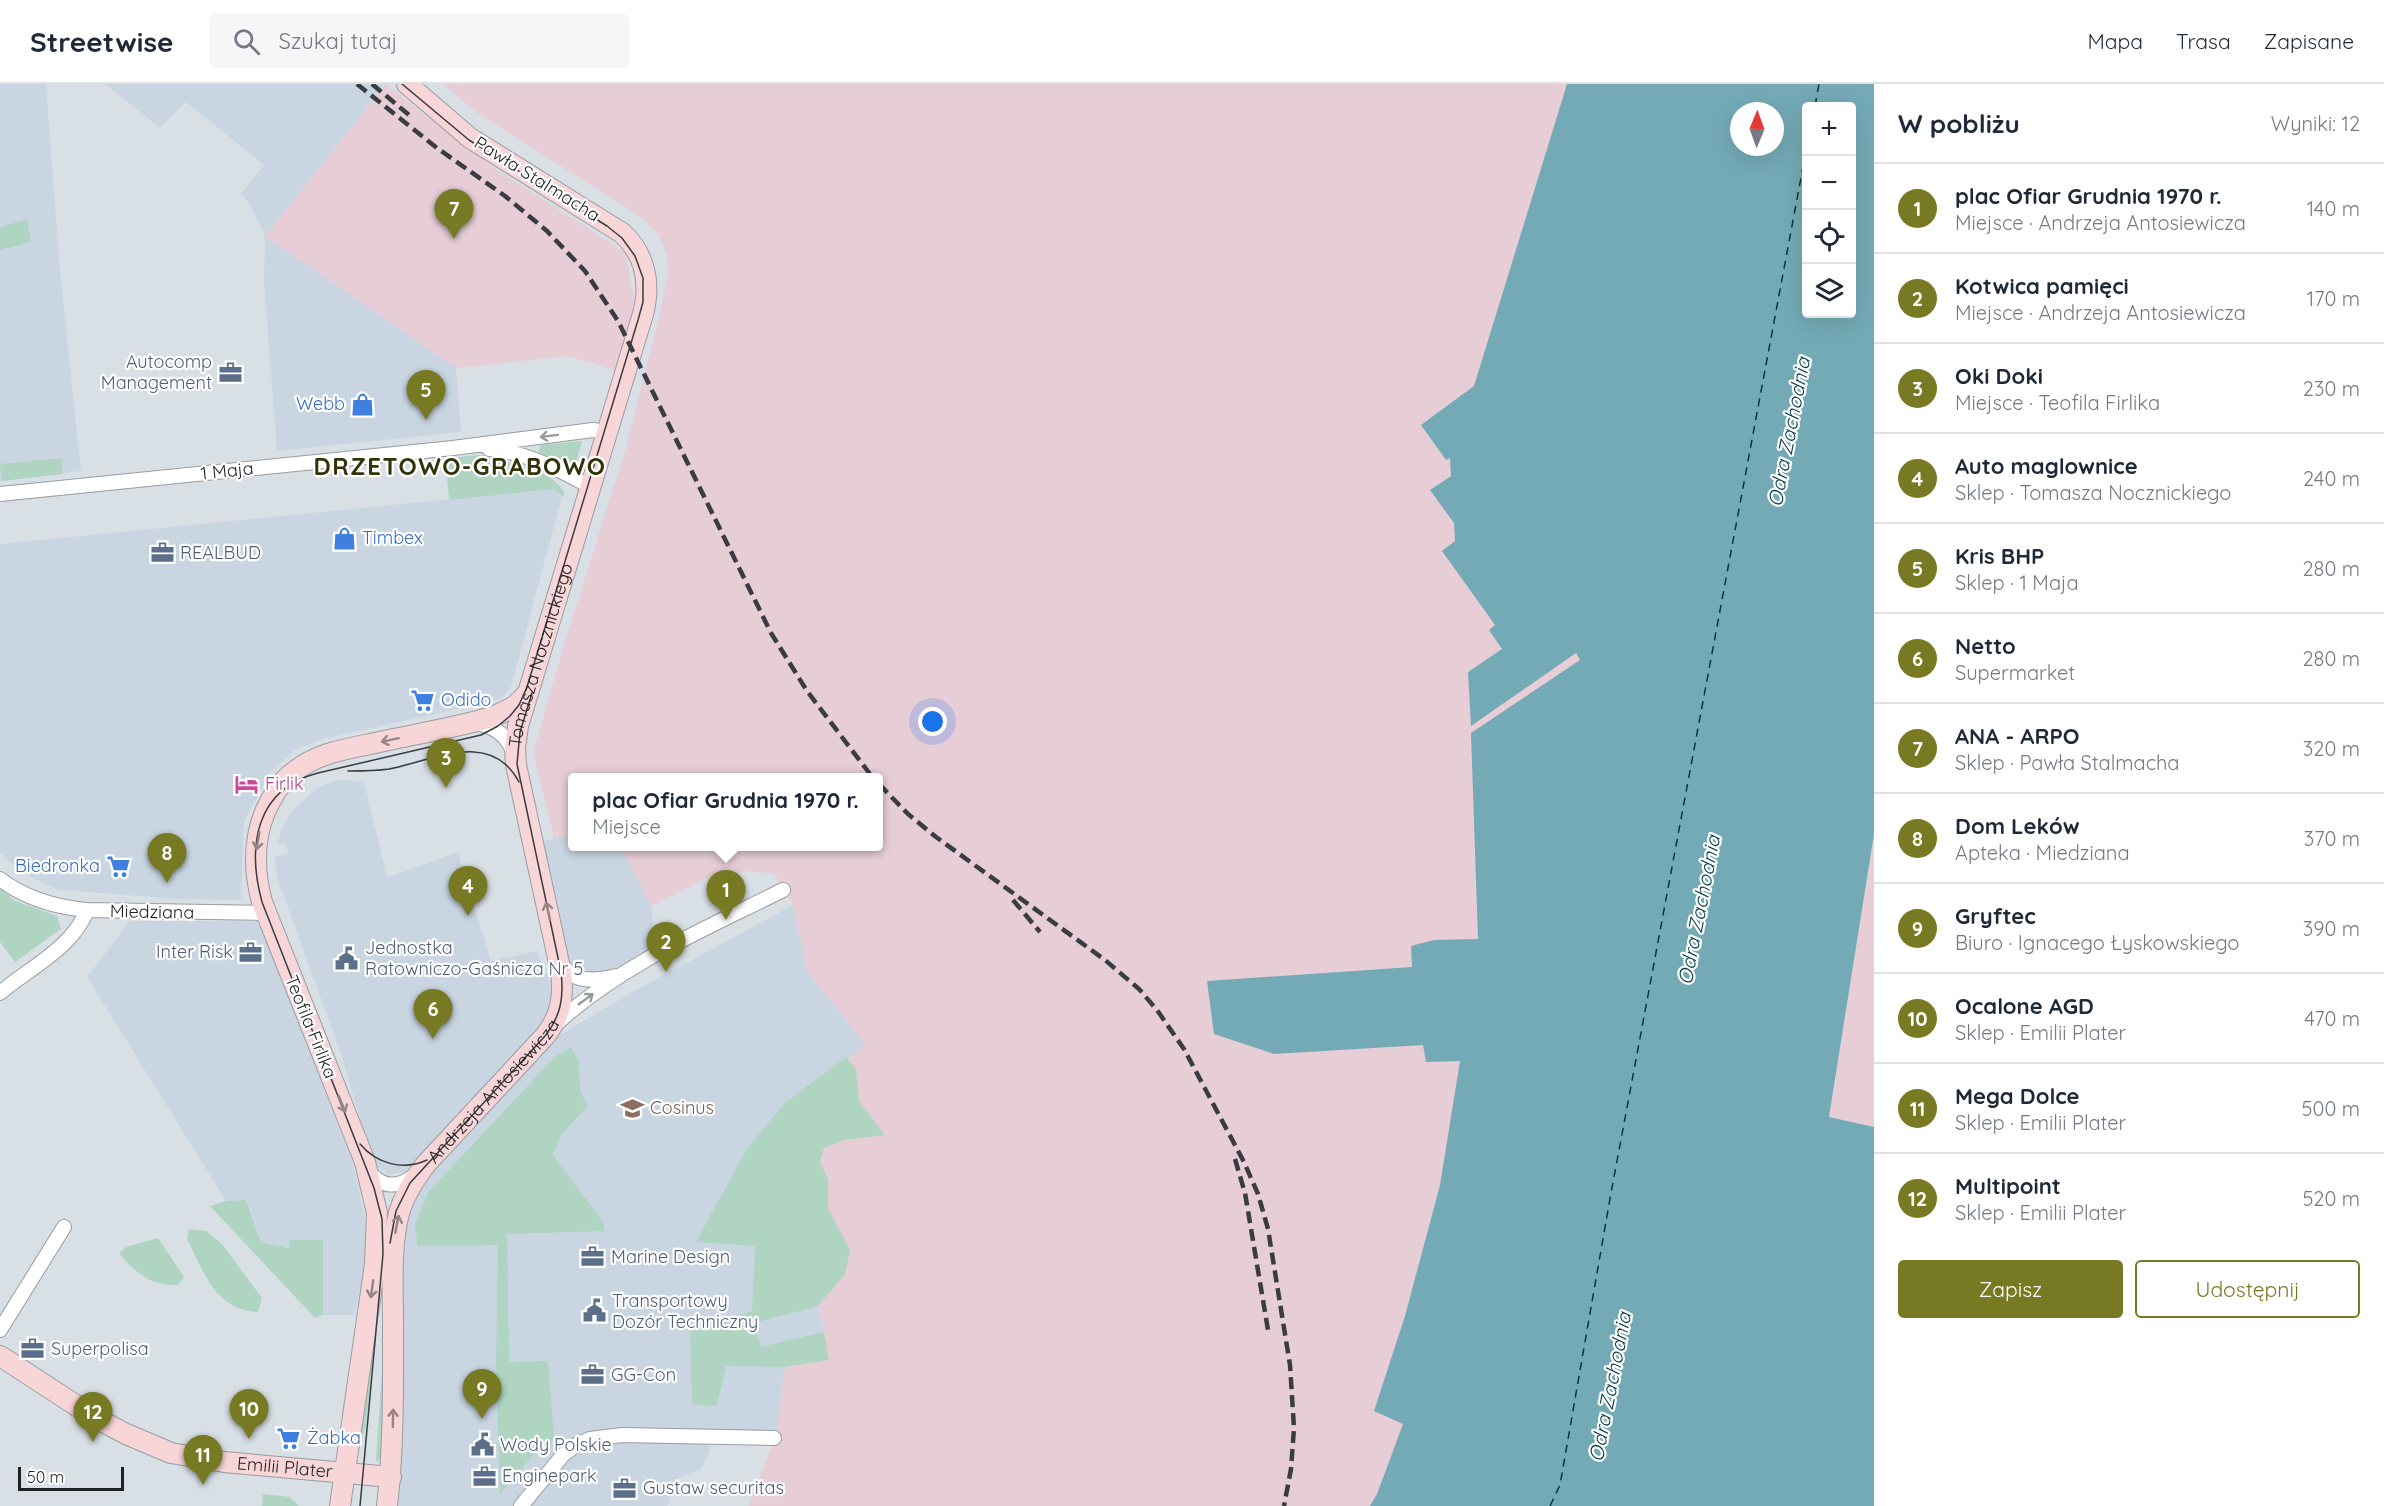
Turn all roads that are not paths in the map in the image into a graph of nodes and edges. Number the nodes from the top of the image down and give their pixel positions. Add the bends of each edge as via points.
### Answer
1 (407, 84) edge
2 (647, 286) joint
3 (607, 432) junction
4 (453, 448) junction
5 (591, 487) junction
6 (0, 494) edge
7 (530, 691) junction
8 (469, 723) junction
9 (516, 765) junction
10 (0, 879) edge
11 (783, 890) dead end
12 (87, 910) junction
13 (266, 914) junction
14 (558, 958) junction
15 (624, 974) junction
16 (0, 993) edge
17 (551, 1029) junction
18 (365, 1162) junction
19 (424, 1165) junction
20 (64, 1227) dead end
21 (0, 1330) edge
22 (0, 1356) edge
23 (774, 1438) dead end
24 (345, 1472) junction
25 (391, 1477) junction
26 (340, 1506) edge
27 (387, 1506) edge
28 (521, 1506) edge

1 - 2 street, Pawła Stalmacha via 470,138 622,233 641,259
2 - 3 street, Tomasza Nocznickiego via 643,314
3 -> 4 street, 1 Maja via 589,430
3 - 5 street, Tomasza Nocznickiego
4 - 5 street, 1 Maja via 523,454
4 - 6 street, 1 Maja
5 - 7 street, Tomasza Nocznickiego
7 - 8 street, Teofila Firlika via 508,711
7 - 9 street, Tomasza Nocznickiego via 516,733
8 - 9 street, Teofila Firlika via 486,725 503,735
8 -> 13 street, Teofila Firlika via 325,754 285,779 266,810 256,846 257,881
14 -> 9 street, Tomasza Nocznickiego
10 - 12 street via 38,900
11 - 15 street, Andrzeja Antosiewicza
12 - 13 street, Miedziana
12 - 16 street, Miedziana via 69,938
13 -> 18 street, Teofila Firlika
14 - 15 street, Andrzeja Antosiewicza via 564,969 580,978 593,980
14 - 17 street, Tomasza Nocznickiego via 562,999
17 -> 15 street, Andrzeja Antosiewicza
17 - 19 street, Andrzeja Antosiewicza
18 - 19 street, Andrzeja Antosiewicza via 376,1178 392,1185 406,1182
18 -> 24 street, Teofila Firlika via 375,1200 378,1238
25 -> 19 street via 395,1239 402,1204
20 - 21 street
22 - 24 street, Emilii Plater via 102,1421 171,1453 224,1462
23 - 28 street via 622,1435 590,1439 563,1455
24 - 25 street
24 - 26 street, Teofila Firlika
25 - 27 street

